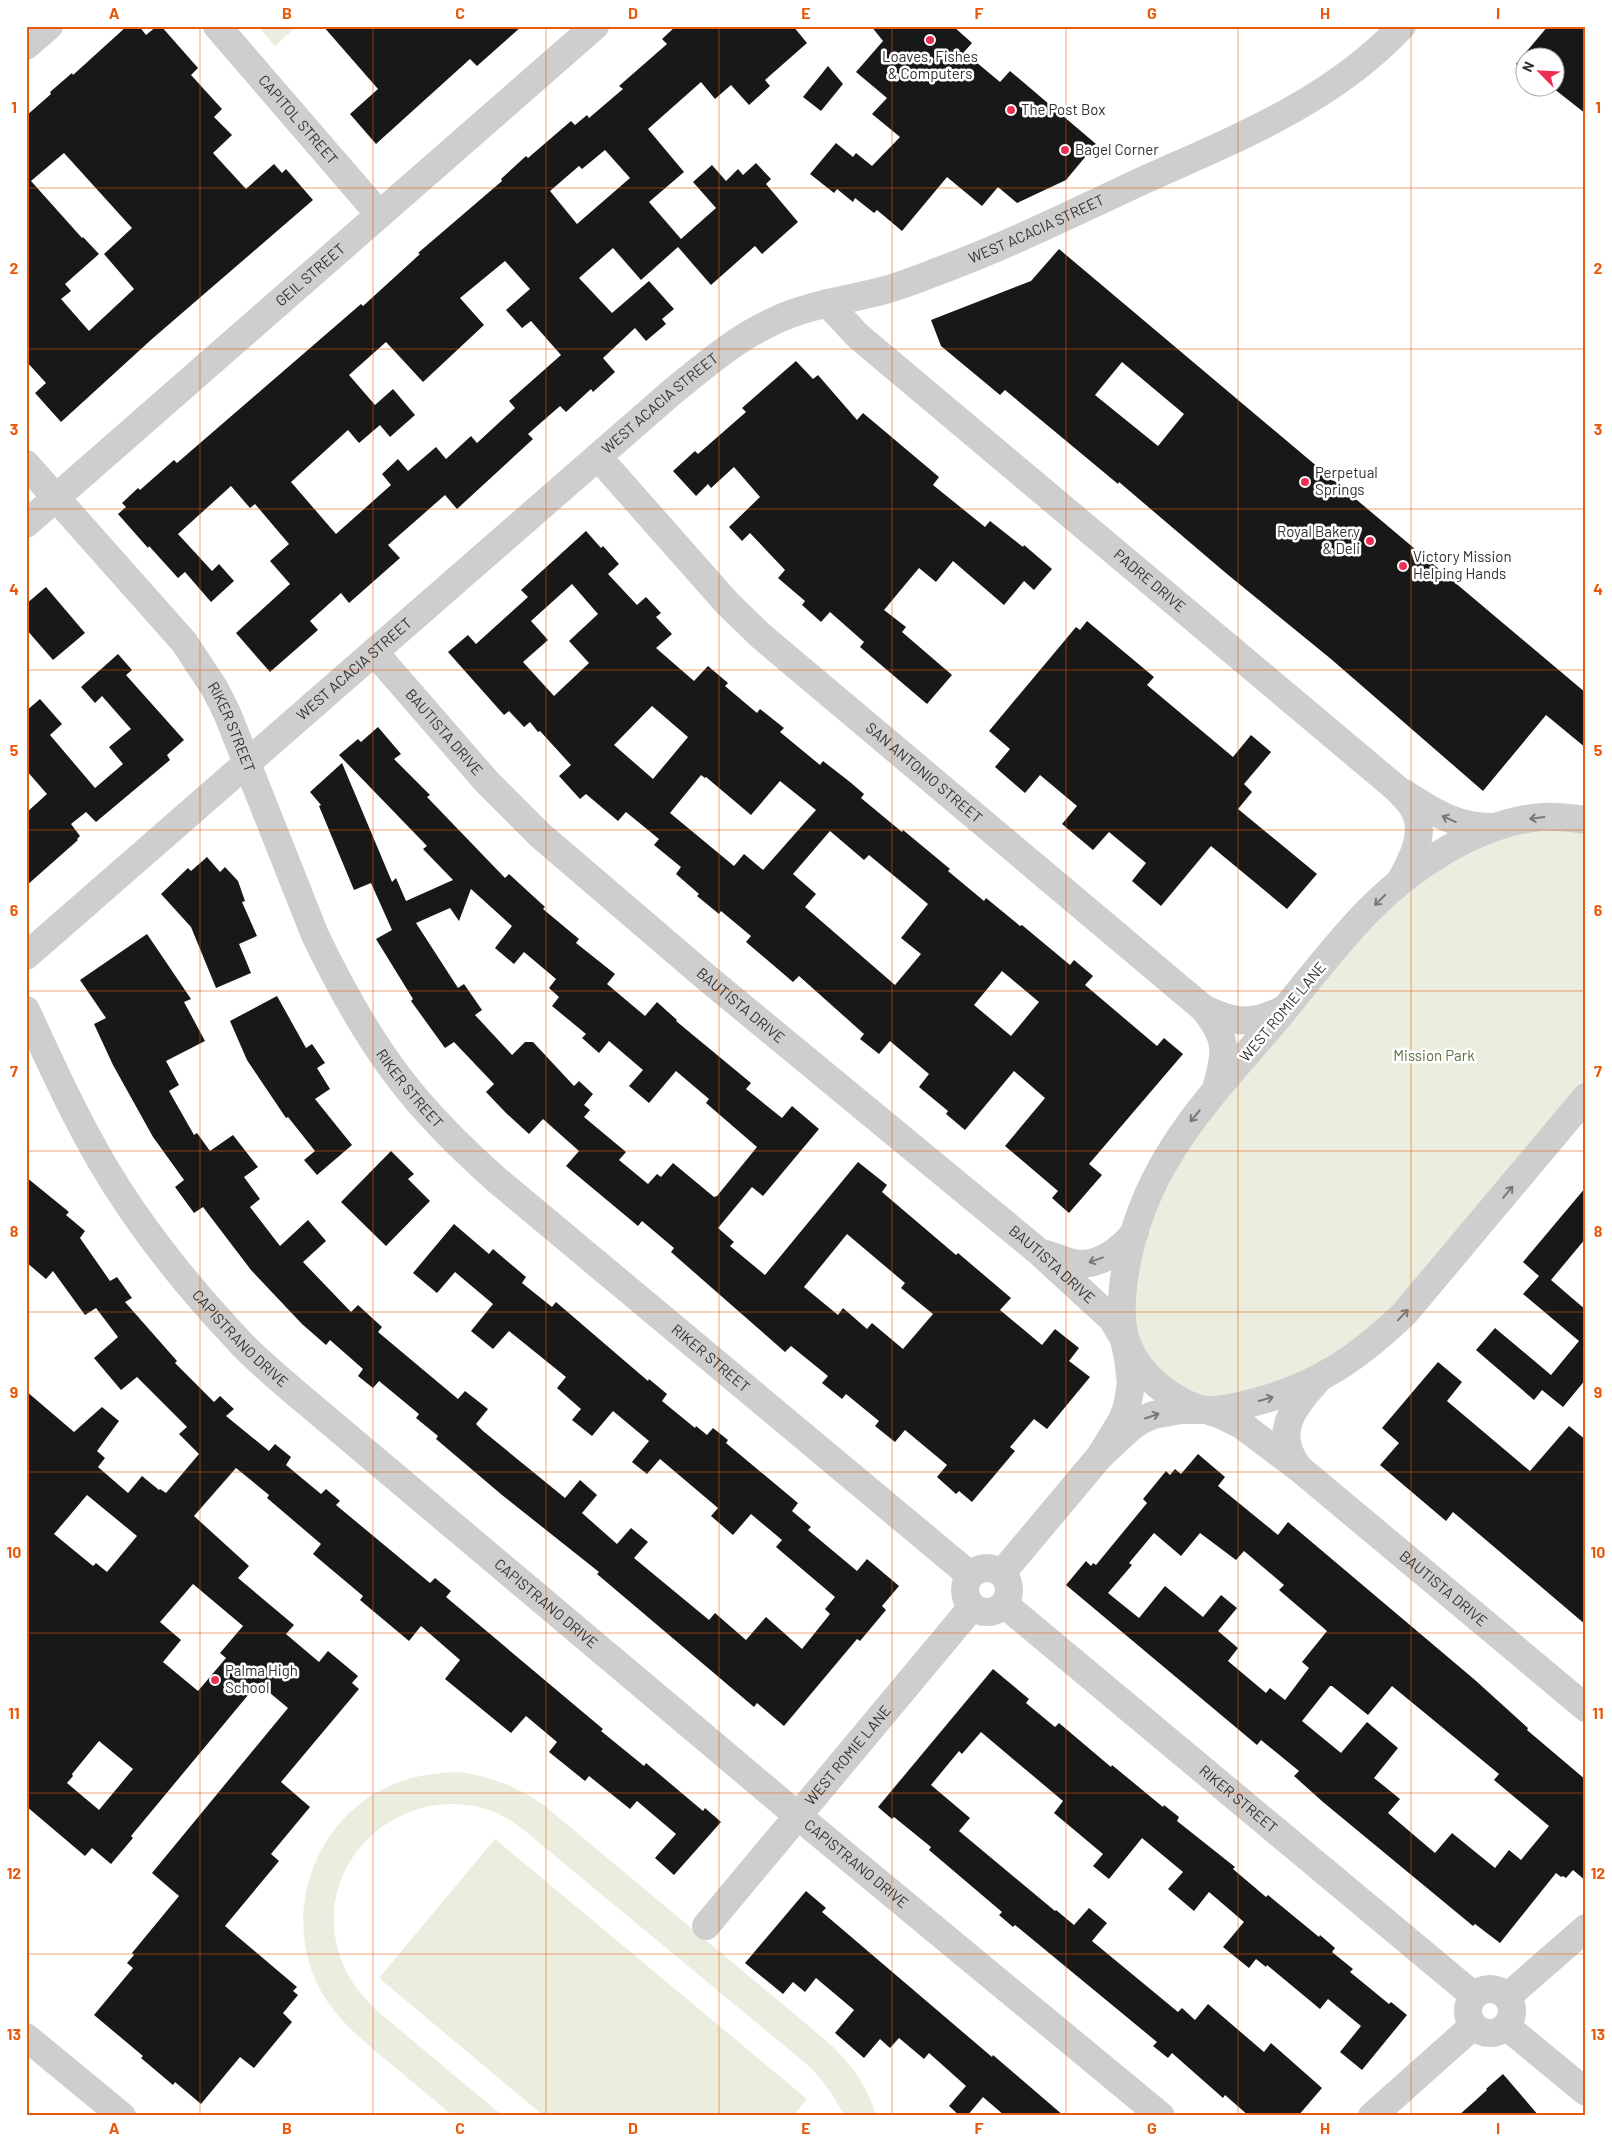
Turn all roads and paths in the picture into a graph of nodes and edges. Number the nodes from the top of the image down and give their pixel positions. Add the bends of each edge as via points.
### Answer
1 (49, 26) edge
2 (217, 26) edge
3 (595, 26) edge
4 (1402, 26) edge
5 (26, 46) edge
6 (379, 214) junction
7 (827, 303) junction
8 (598, 457) junction
9 (26, 464) edge
10 (56, 498) junction
11 (26, 524) edge
12 (375, 652) junction
13 (247, 763) junction
14 (1396, 788) junction
15 (1586, 820) edge
16 (1496, 827) junction
17 (1400, 882) junction
18 (26, 956) edge
19 (1204, 1008) junction
20 (1285, 1009) junction
21 (26, 1010) edge
22 (1215, 1092) junction
23 (1586, 1097) edge
24 (1134, 1232) junction
25 (1038, 1251) junction
26 (1124, 1340) junction
27 (1320, 1378) junction
28 (1206, 1410) junction
29 (1100, 1456) junction
30 (1300, 1469) junction
31 (1002, 1573) junction
32 (970, 1574) junction
33 (1004, 1604) junction
34 (972, 1607) junction
35 (1586, 1708) edge
36 (798, 1816) junction
37 (706, 1926) dead end
38 (1586, 1928) edge
39 (1473, 1995) junction
40 (1507, 1997) junction
41 (1473, 2026) junction
42 (1506, 2026) junction
43 (26, 2037) edge
44 (1586, 2092) edge
45 (122, 2116) edge
46 (1161, 2116) edge
47 (1372, 2116) edge

1 - 5 street
2 - 6 street, CAPITOL STREET
3 - 6 street, GEIL STREET
4 - 7 street, WEST ACACIA STREET via 1354,72 1301,106 1246,134 1058,221 937,272 888,289
6 - 10 street, GEIL STREET
7 - 8 street, WEST ACACIA STREET via 771,322 738,341 706,364
7 - 14 street, PADRE DRIVE via 858,336
8 - 12 street, WEST ACACIA STREET
8 - 19 street, SAN ANTONIO STREET via 727,603 761,636
9 - 10 street, RIKER STREET
10 - 11 street, GEIL STREET
10 - 13 street, RIKER STREET via 184,642 227,713
12 - 13 street, WEST ACACIA STREET
12 - 25 street, BAUTISTA DRIVE via 487,782 540,835 707,978
13 - 18 street, WEST ACACIA STREET
13 - 32 street, RIKER STREET via 332,970 379,1050 425,1108 498,1181
16 -> 14 street via 1456,822
14 - 17 street, PADRE DRIVE via 1418,819 1417,849
15 -> 16 street, WEST ROMIE LANE via 1542,817
16 - 17 street, WEST ROMIE LANE via 1460,842
17 -> 20 street, WEST ROMIE LANE via 1366,913
19 - 20 street via 1229,1020 1255,1021
19 - 22 street, SAN ANTONIO STREET via 1215,1022 1223,1046
20 - 22 street, WEST ROMIE LANE
21 - 36 street, CAPISTRANO DRIVE via 103,1164 139,1219 191,1287 239,1342
22 -> 24 street, WEST ROMIE LANE via 1173,1146
27 -> 23 street, WEST ROMIE LANE via 1353,1359 1404,1314
24 -> 25 street via 1115,1252 1090,1263 1073,1263
24 - 26 street, WEST ROMIE LANE via 1121,1307
25 - 26 street, BAUTISTA DRIVE via 1098,1305 1118,1327
26 - 28 street, WEST ROMIE LANE via 1140,1369 1161,1388
26 - 29 street, WEST ROMIE LANE via 1130,1394 1122,1420
28 -> 27 street, WEST ROMIE LANE via 1241,1406
27 - 30 street via 1293,1410 1286,1430 1288,1450
29 -> 28 street, WEST ROMIE LANE via 1140,1421 1166,1412
28 - 30 street, BAUTISTA DRIVE via 1243,1426
29 - 31 street, WEST ROMIE LANE
30 - 35 street, BAUTISTA DRIVE
31 - 32 street via 982,1568
31 - 33 street via 1009,1588
32 - 34 street via 964,1591
33 - 34 street via 989,1612
33 - 39 street, RIKER STREET
34 - 36 street, WEST ROMIE LANE
36 - 37 street, WEST ROMIE LANE
36 - 46 street, CAPISTRANO DRIVE
38 - 40 street
39 - 40 street via 1491,1988
39 - 41 street via 1468,2008
40 - 42 street via 1512,2015
41 - 42 street via 1486,2033
41 - 47 street
42 - 44 street
43 - 45 street

